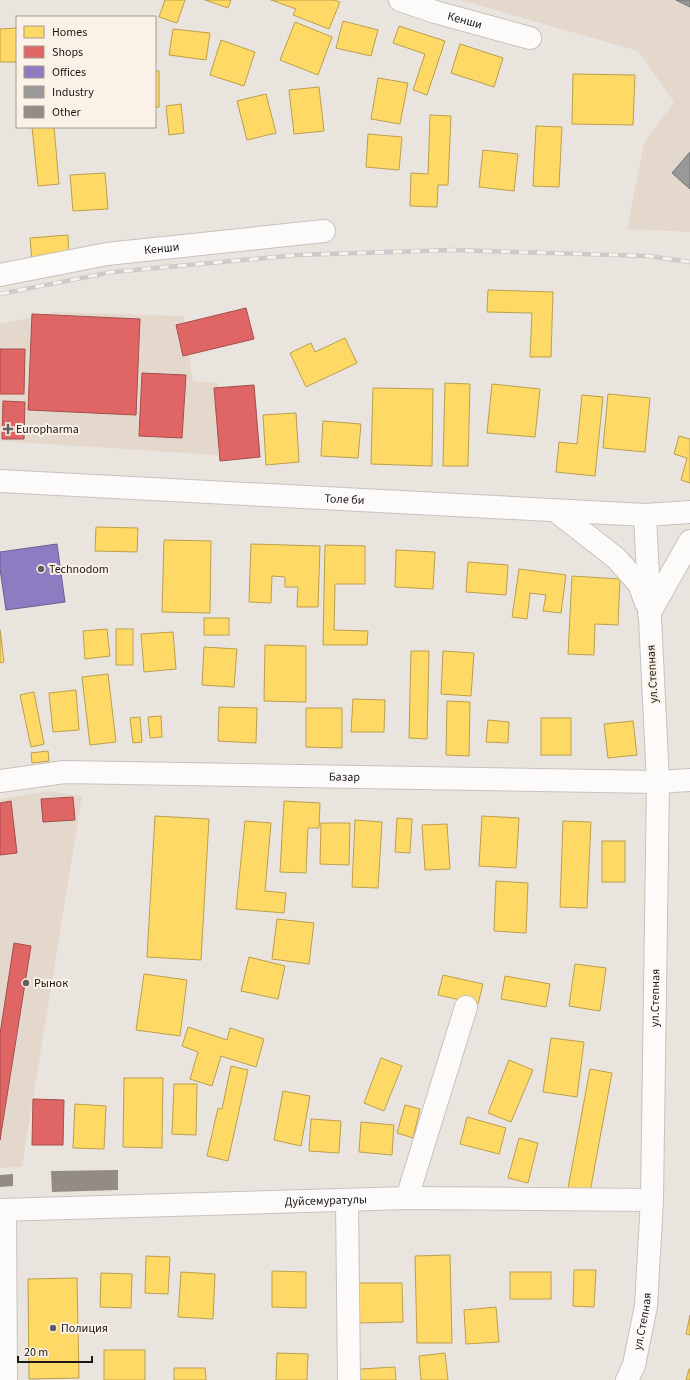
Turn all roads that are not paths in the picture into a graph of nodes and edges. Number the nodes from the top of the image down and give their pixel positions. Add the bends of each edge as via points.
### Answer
1 (400, 0) edge
2 (530, 38) dead end
3 (324, 231) dead end
4 (0, 275) edge
5 (0, 481) edge
6 (556, 511) junction
7 (690, 512) edge
8 (645, 515) junction
9 (690, 540) edge
10 (649, 614) junction
11 (690, 780) edge
12 (0, 781) edge
13 (658, 782) junction
14 (466, 1007) dead end
15 (407, 1198) junction
16 (347, 1200) junction
17 (652, 1200) junction
18 (3, 1210) edge
19 (6, 1380) edge
20 (349, 1380) edge
21 (627, 1380) edge

1 - 2 street, Кенши
3 - 4 street, Кенши via 107,254
5 - 6 street, Толе би
6 - 8 street, Толе би
6 - 10 street via 616,558 639,584
7 - 8 street, Толе би
8 - 10 street, ул.Степная
9 - 10 street
10 - 13 street, ул.Степная
11 - 13 street, Базар
12 - 13 street, Базар via 64,772
13 - 17 street, ул.Степная
14 - 15 street
15 - 16 street, Дуйсемуратулы
15 - 17 street, Дуйсемуратулы
16 - 18 street, Дуйсемуратулы
16 - 20 street
17 - 21 street, ул.Степная via 646,1306 634,1365
18 - 19 street

